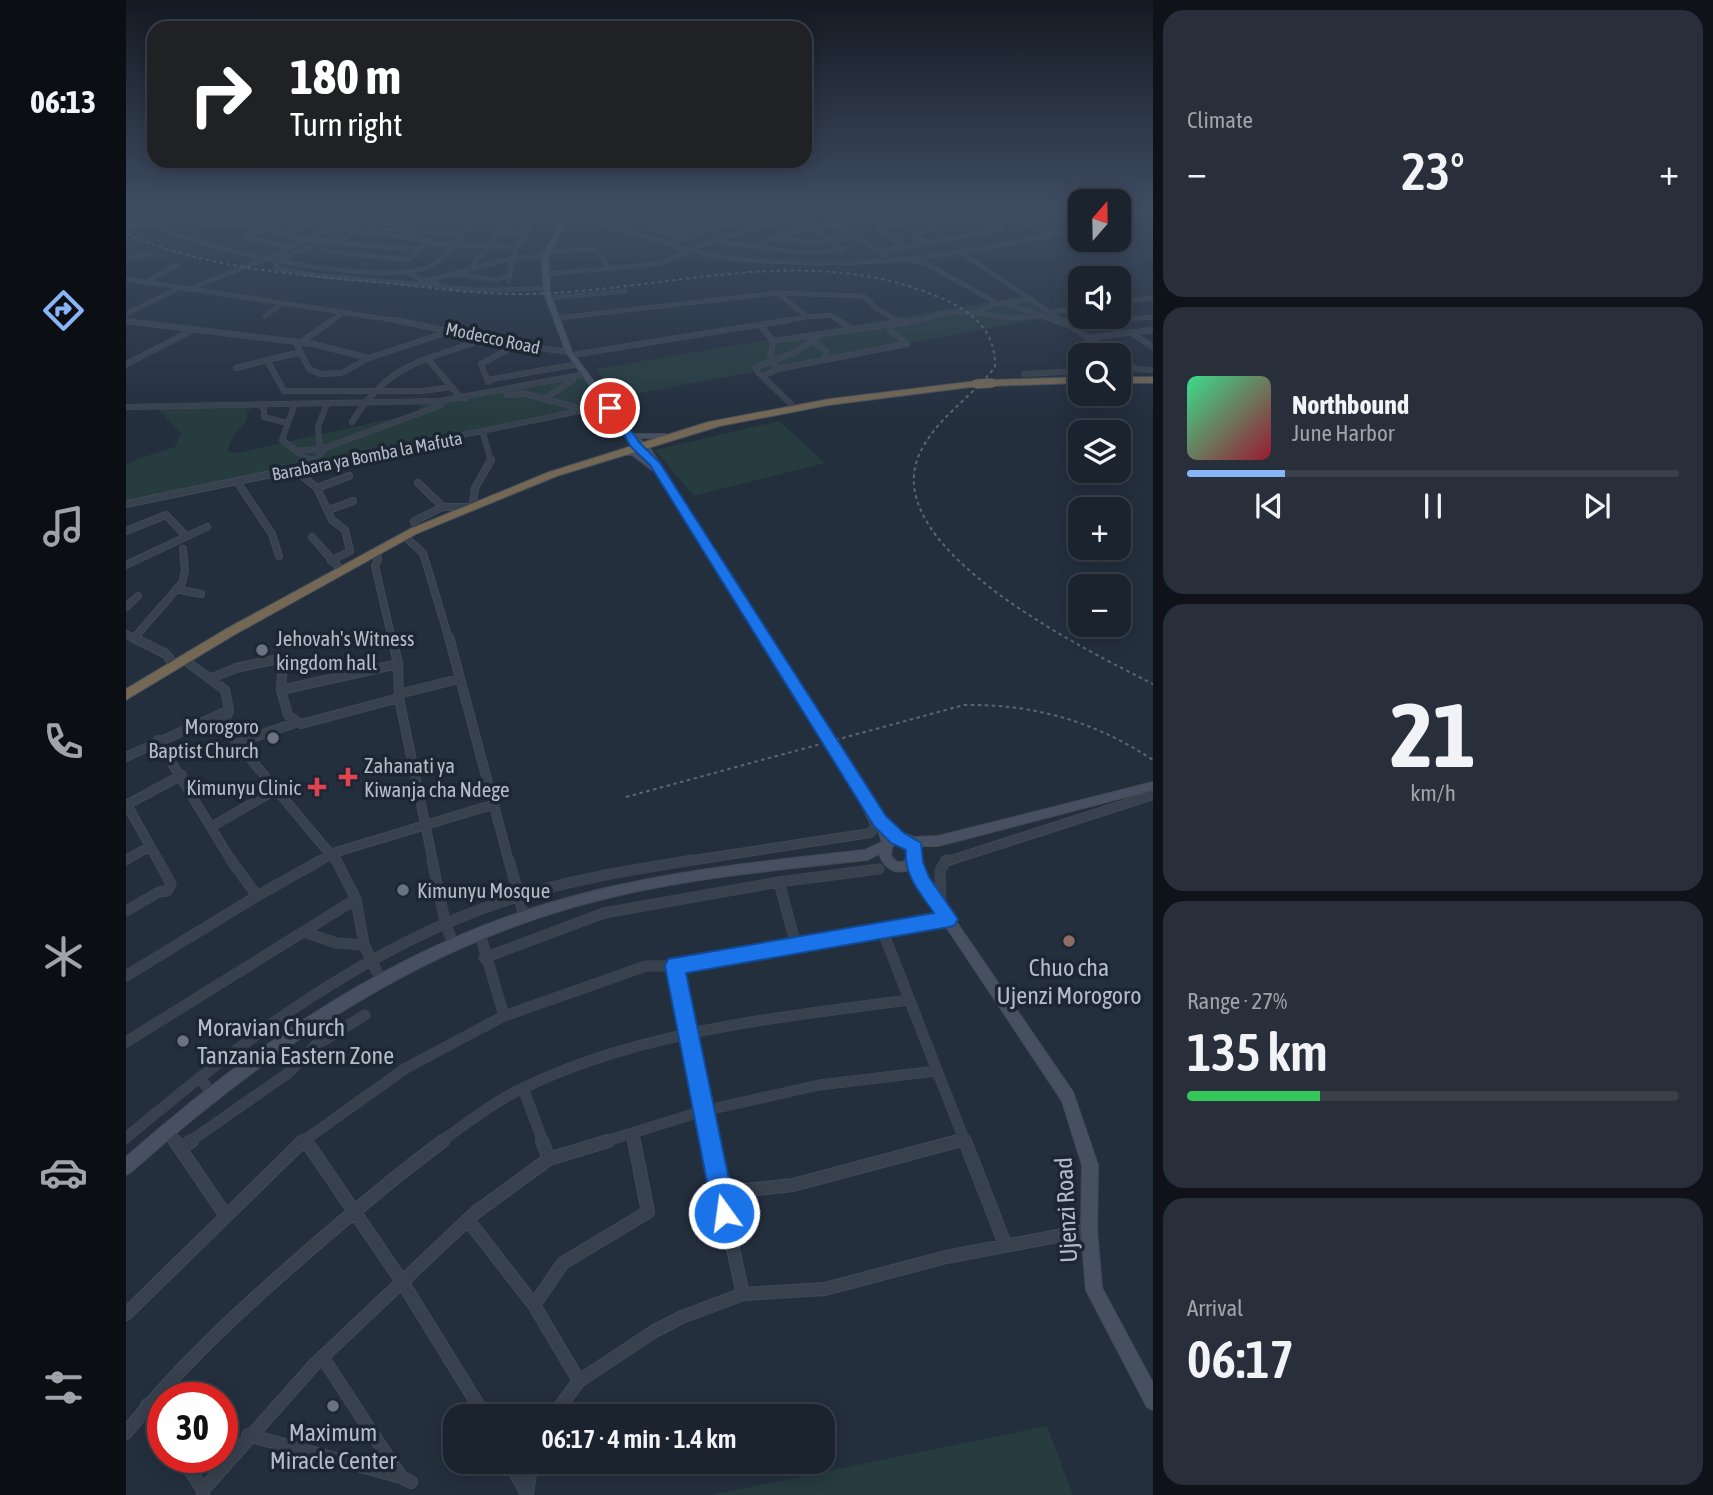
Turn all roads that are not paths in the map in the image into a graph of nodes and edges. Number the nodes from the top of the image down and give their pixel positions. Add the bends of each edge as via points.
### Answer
1 (126, 279) edge
2 (152, 279) edge
3 (207, 279) edge
4 (358, 279) edge
5 (417, 279) edge
6 (436, 279) edge
7 (507, 279) edge
8 (546, 279) edge
9 (953, 279) edge
10 (1002, 279) edge
11 (422, 282) junction
12 (145, 283) junction
13 (431, 285) junction
14 (506, 287) junction
15 (547, 288) junction
16 (178, 289) junction
17 (187, 290) junction
18 (625, 291) dead end
19 (778, 293) junction
20 (550, 298) junction
21 (1153, 298) edge
22 (1033, 299) junction
23 (1131, 301) edge
24 (283, 303) junction
25 (997, 303) junction
26 (1006, 304) junction
27 (1024, 309) junction
28 (1046, 309) junction
29 (1068, 310) edge
30 (344, 312) junction
31 (1053, 312) junction
32 (974, 313) junction
33 (126, 314) edge
34 (265, 316) dead end
35 (1041, 316) junction
36 (807, 317) junction
37 (1153, 317) edge
38 (558, 318) junction
39 (126, 321) edge
40 (904, 324) junction
41 (1065, 324) junction
42 (760, 325) junction
43 (892, 328) junction
44 (193, 330) junction
45 (454, 330) junction
46 (854, 330) junction
47 (1153, 330) edge
48 (1130, 332) junction
49 (487, 338) junction
50 (1087, 338) junction
51 (815, 340) junction
52 (773, 341) junction
53 (299, 343) junction
54 (1095, 343) edge
55 (517, 345) junction
56 (1153, 347) edge
57 (298, 353) junction
58 (571, 354) junction
59 (369, 358) junction
60 (428, 359) junction
61 (824, 359) junction
62 (267, 360) junction
63 (126, 364) edge
64 (578, 364) junction
65 (774, 365) junction
66 (1131, 366) edge
67 (236, 368) dead end
68 (1131, 369) edge
69 (1136, 369) junction
70 (1153, 370) edge
71 (1068, 372) edge
72 (342, 373) junction
73 (758, 373) dead end
74 (586, 374) junction
75 (1024, 374) dead end
76 (575, 377) junction
77 (487, 380) junction
78 (1068, 380) edge
79 (1131, 380) edge
80 (1153, 380) edge
81 (546, 383) junction
82 (452, 387) junction
83 (514, 389) junction
84 (284, 391) junction
85 (329, 391) junction
86 (370, 391) junction
87 (493, 391) junction
88 (552, 391) junction
89 (525, 394) junction
90 (461, 398) junction
91 (449, 401) junction
92 (549, 401) junction
93 (413, 403) junction
94 (362, 404) junction
95 (259, 405) junction
96 (272, 405) junction
97 (326, 405) junction
98 (608, 405) junction
99 (294, 406) junction
100 (126, 407) edge
101 (138, 407) junction
102 (795, 408) junction
103 (585, 410) junction
104 (126, 415) edge
105 (410, 415) junction
106 (352, 422) dead end
107 (287, 423) junction
108 (716, 424) junction
109 (483, 433) junction
110 (636, 441) junction
111 (320, 450) junction
112 (293, 451) junction
113 (618, 453) junction
114 (311, 464) junction
115 (582, 464) junction
116 (656, 467) junction
117 (294, 469) junction
118 (349, 477) dead end
119 (239, 483) junction
120 (418, 484) dead end
121 (317, 488) junction
122 (126, 497) edge
123 (353, 501) dead end
124 (135, 502) junction
125 (126, 504) edge
126 (470, 506) junction
127 (443, 507) junction
128 (329, 510) junction
129 (206, 527) dead end
130 (417, 530) junction
131 (126, 531) edge
132 (185, 535) junction
133 (404, 536) junction
134 (312, 537) dead end
135 (183, 549) dead end
136 (375, 551) junction
137 (279, 556) dead end
138 (331, 561) junction
139 (126, 565) edge
140 (341, 570) junction
141 (176, 589) junction
142 (201, 594) dead end
143 (138, 596) dead end
144 (126, 607) edge
145 (130, 636) edge
146 (179, 663) junction
147 (398, 664) junction
148 (212, 678) junction
149 (459, 679) junction
150 (281, 690) junction
151 (126, 695) edge
152 (399, 696) junction
153 (229, 710) junction
154 (295, 723) junction
155 (158, 740) junction
156 (237, 743) junction
157 (126, 757) edge
158 (847, 767) junction
159 (182, 775) junction
160 (1153, 786) edge
161 (277, 789) junction
162 (1153, 795) edge
163 (495, 804) junction
164 (127, 805) edge
165 (426, 823) junction
166 (211, 827) junction
167 (938, 841) junction
168 (149, 847) junction
169 (894, 849) junction
170 (333, 853) junction
171 (915, 859) junction
172 (126, 860) edge
173 (878, 869) dead end
174 (609, 876) junction
175 (779, 882) junction
176 (922, 882) junction
177 (614, 893) junction
178 (257, 896) junction
179 (517, 897) junction
180 (356, 900) junction
181 (126, 911) edge
182 (945, 912) junction
183 (524, 916) junction
184 (446, 926) junction
185 (304, 932) junction
186 (883, 932) junction
187 (480, 934) junction
188 (364, 945) junction
189 (454, 945) junction
190 (796, 945) junction
191 (484, 958) junction
192 (372, 961) junction
193 (675, 966) junction
194 (126, 976) edge
195 (382, 982) junction
196 (908, 1000) junction
197 (365, 1015) dead end
198 (504, 1016) junction
199 (687, 1034) junction
200 (126, 1042) edge
201 (936, 1071) junction
202 (200, 1077) junction
203 (523, 1088) junction
204 (211, 1094) junction
205 (703, 1111) junction
206 (168, 1130) junction
207 (632, 1133) junction
208 (126, 1138) edge
209 (305, 1139) junction
210 (964, 1139) junction
211 (181, 1148) junction
212 (549, 1159) junction
213 (130, 1163) edge
214 (719, 1194) junction
215 (354, 1210) junction
216 (226, 1216) junction
217 (468, 1220) junction
218 (1089, 1230) junction
219 (1005, 1244) junction
220 (401, 1280) junction
221 (743, 1294) junction
222 (534, 1305) junction
223 (126, 1314) edge
224 (323, 1358) junction
225 (579, 1381) junction
226 (169, 1382) edge
227 (1153, 1401) edge
228 (478, 1404) edge
229 (562, 1404) edge
230 (147, 1405) edge
231 (126, 1433) edge
232 (248, 1434) junction
233 (191, 1473) edge
234 (516, 1474) edge
235 (530, 1474) edge
236 (203, 1492) edge
237 (527, 1494) edge

1 - 12 street, Modecco Road
2 - 12 street
3 - 17 street
4 - 13 street
5 - 11 street
6 - 11 street
7 - 14 street
8 - 15 street
9 - 25 street
10 - 22 street
11 - 13 street
12 - 16 street, Modecco Road
13 - 14 street
14 - 15 street
15 - 20 street
16 - 17 street, Modecco Road
16 - 33 street
17 - 24 street, Modecco Road
18 - 20 street
19 - 36 street
19 - 38 street
19 - 40 street via 864,296 876,310
20 - 38 street
21 - 23 street
22 - 26 street
22 - 28 street
24 - 30 street, Modecco Road
24 - 34 street
25 - 26 street
25 - 32 street
26 - 27 street
27 - 28 street
27 - 35 street
28 - 31 street
29 - 31 street
30 - 45 street, Modecco Road
30 - 53 street
31 - 35 street
31 - 41 street
32 - 35 street
32 - 40 street via 949,313
35 - 41 street
36 - 42 street, Modecco Road
36 - 46 street, Modecco Road via 830,315
37 - 41 street
38 - 58 street
39 - 44 street
40 - 43 street
41 - 50 street
42 - 52 street
42 - 58 street, Modecco Road
43 - 46 street
43 - 61 street via 906,344
44 - 53 street
44 - 63 street
45 - 49 street, Modecco Road
45 - 59 street
46 - 51 street
47 - 48 street
48 - 50 street
48 - 56 street
49 - 55 street, Modecco Road
49 - 60 street
50 - 54 street
51 - 52 street
51 - 61 street via 826,351
51 - 65 street
52 - 65 street
53 - 57 street
53 - 59 street
55 - 58 street, Modecco Road
55 - 77 street via 481,364
57 - 62 street
57 - 72 street via 309,369 320,374
58 - 64 street
59 - 72 street
60 - 82 street
60 - 86 street via 394,371
61 - 65 street
62 - 67 street
62 - 84 street
64 - 74 street
64 - 77 street
65 - 73 street via 756,367
65 - 102 street via 762,376
66 - 69 street
68 - 69 street
69 - 70 street
71 - 75 street
72 - 85 street
74 - 76 street
74 - 98 street
76 - 81 street
76 - 88 street
77 - 87 street
78 - 102 highway, bridge via 976,384
79 - 80 highway
81 - 83 street
81 - 88 street
82 - 86 street
82 - 90 street
83 - 87 street
83 - 89 street
84 - 85 street
84 - 96 street
85 - 86 street
86 - 94 street
87 - 90 street
88 - 92 street
89 - 90 street
89 - 92 street
90 - 91 street
91 - 93 street
91 - 105 street
92 - 103 street
93 - 94 street
93 - 105 street
94 - 97 street
94 - 106 street
95 - 96 street
95 - 101 street
95 - 107 street via 264,417
96 - 99 street
97 - 99 street
97 - 111 street via 318,427
98 - 103 street, Barabara ya Bomba la Mafuta
98 - 110 street
99 - 107 street
100 - 101 street
101 - 104 street
102 - 108 highway
103 - 109 street, Barabara ya Bomba la Mafuta
105 - 111 street
107 - 112 street via 282,440
108 - 110 highway
108 - 110 highway
109 - 114 street, Barabara ya Bomba la Mafuta
109 - 126 street via 491,463 481,473
110 - 113 highway
110 - 115 highway
110 - 116 street
111 - 112 street
111 - 114 street
112 - 114 street
113 - 115 highway
113 - 116 street via 634,453
114 - 117 street, Barabara ya Bomba la Mafuta
115 - 126 highway
116 - 158 street
117 - 119 street, Barabara ya Bomba la Mafuta
117 - 121 street
118 - 121 street
119 - 124 street, Barabara ya Bomba la Mafuta
119 - 137 street via 272,534
120 - 127 street
121 - 128 street
122 - 124 street
123 - 128 street
124 - 125 street, Barabara ya Bomba la Mafuta
126 - 127 street
126 - 130 highway
127 - 130 street via 414,521
128 - 138 street via 332,520 345,530 350,551
129 - 132 street
130 - 133 highway
131 - 132 street via 166,515
132 - 139 street
133 - 136 highway
133 - 149 street via 423,553
134 - 138 street
135 - 141 street via 185,571
136 - 140 highway
136 - 147 street via 374,566
138 - 140 street
140 - 146 highway
141 - 142 street
141 - 145 street
143 - 144 street
145 - 146 street
146 - 148 street
146 - 151 highway
147 - 150 street
147 - 152 street
148 - 150 street via 278,659 283,663
148 - 153 street via 225,690
149 - 152 street
149 - 163 street
150 - 154 street via 283,707
152 - 154 street
152 - 165 street
153 - 155 street
153 - 156 street via 223,726
154 - 156 street
155 - 157 street
155 - 159 street
156 - 161 street
158 - 169 street
158 - 174 street via 876,826 870,833
159 - 164 street
159 - 166 street
160 - 167 street
161 - 166 street
161 - 170 street
162 - 182 street via 946,860 940,871
163 - 165 street
163 - 179 street
164 - 168 street
165 - 170 street
165 - 184 street
166 - 178 street
167 - 169 street
167 - 171 street
168 - 172 street
168 - 181 street via 172,884 167,891
169 - 171 street
169 - 171 street
169 - 176 street
169 - 177 street via 692,875
170 - 178 street
170 - 180 street
171 - 176 street
173 - 175 street
174 - 177 street
174 - 179 street
175 - 190 street
175 - 191 street via 604,913
176 - 182 street, Ujenzi Road
177 - 183 street
178 - 194 street
179 - 183 street
179 - 184 street
180 - 185 street
180 - 188 street
182 - 186 street
182 - 218 street, Ujenzi Road via 1068,1097 1090,1165
183 - 187 street
184 - 189 street
184 - 192 street
185 - 188 street via 336,943
185 - 200 street
186 - 190 street
186 - 196 street
187 - 189 street
187 - 191 street
188 - 192 street
189 - 195 street
190 - 193 street
191 - 198 street
192 - 195 street
192 - 202 street
193 - 198 street via 646,966
193 - 199 street
195 - 204 street via 324,1015
196 - 199 street
196 - 201 street
197 - 211 street via 316,1045 287,1074
198 - 209 street via 406,1068
199 - 203 street via 605,1056
199 - 205 street
201 - 205 street via 819,1085
201 - 210 street
202 - 204 street
202 - 208 street
203 - 212 street
203 - 215 street via 415,1159
204 - 206 street
205 - 207 street
205 - 214 street
206 - 211 street
206 - 213 street
207 - 212 street
207 - 222 street via 648,1212 564,1263
208 - 213 street
209 - 215 street
209 - 216 street
210 - 214 street via 793,1185
210 - 219 street
211 - 216 street
212 - 217 street
214 - 221 street
215 - 220 street
215 - 226 street via 222,1328
216 - 223 street
217 - 220 street
217 - 222 street
218 - 219 street
218 - 227 street, Ujenzi Road via 1094,1290
219 - 221 street via 825,1289
220 - 224 street
220 - 228 street
221 - 225 street via 653,1332
222 - 225 street
224 - 232 street
224 - 232 street via 406,1480
225 - 229 street
230 - 231 street
232 - 236 street
233 - 236 street
234 - 237 street
235 - 237 street

